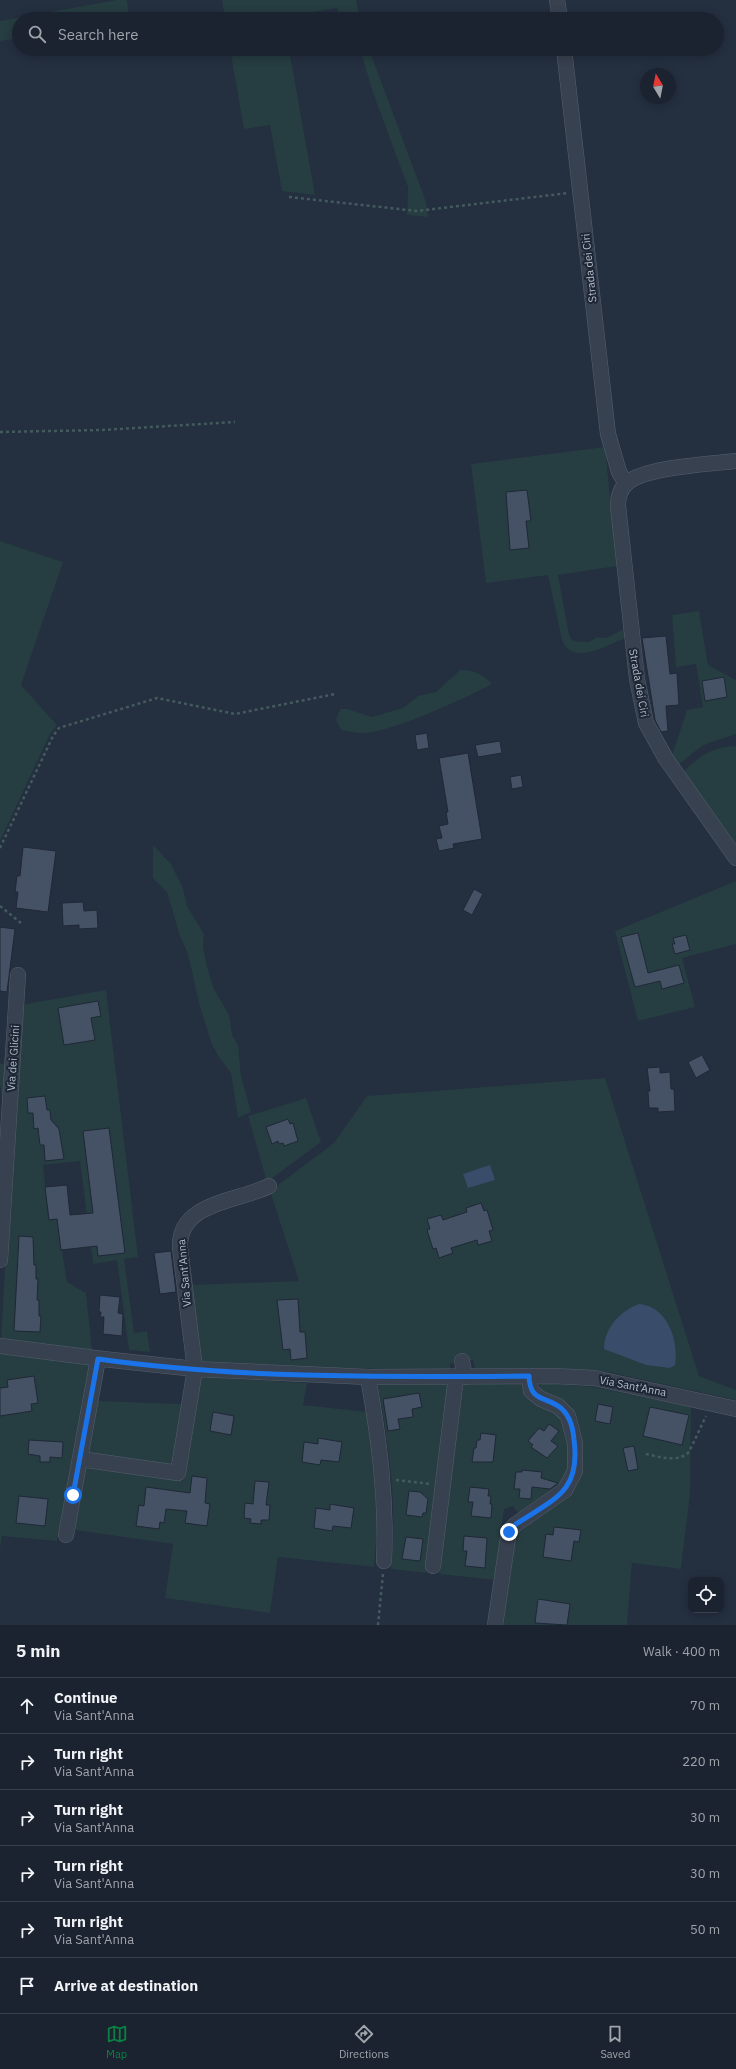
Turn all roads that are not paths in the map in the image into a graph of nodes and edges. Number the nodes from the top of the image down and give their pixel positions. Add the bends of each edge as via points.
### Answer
1 (557, 0) edge
2 (559, 12) edge
3 (565, 56) edge
4 (736, 461) edge
5 (626, 484) junction
6 (736, 858) edge
7 (18, 976) dead end
8 (269, 1186) dead end
9 (0, 1260) edge
10 (0, 1346) edge
11 (461, 1356) dead end
12 (98, 1359) junction
13 (195, 1369) junction
14 (529, 1376) junction
15 (368, 1377) junction
16 (460, 1377) junction
17 (736, 1409) edge
18 (80, 1459) junction
19 (66, 1535) dead end
20 (384, 1561) road end
21 (433, 1566) dead end
22 (495, 1625) edge

1 - 2 street
3 - 5 street, Strada dei Ciri via 608,434 619,472
4 - 5 street via 651,472
5 - 6 street, Strada dei Ciri via 620,494 618,506 636,672 646,723 666,759
7 - 9 street, Via dei Glicini
8 - 13 street, Via Sant'Anna via 199,1211 183,1227 180,1248
10 - 12 street, Via Sant'Anna
11 - 16 street
12 - 13 street, Via Sant'Anna
12 - 18 street
13 - 15 street, Via Sant'Anna
13 - 18 street, Via Sant'Anna via 178,1473
14 - 16 street, Via Sant'Anna
14 - 17 street, Via Sant'Anna via 594,1378
14 - 22 street via 529,1386 535,1395 558,1406 568,1416 575,1443 575,1471 565,1490 516,1524 509,1532
15 - 16 street, Via Sant'Anna
15 - 20 street via 384,1478
16 - 21 street
18 - 19 street

